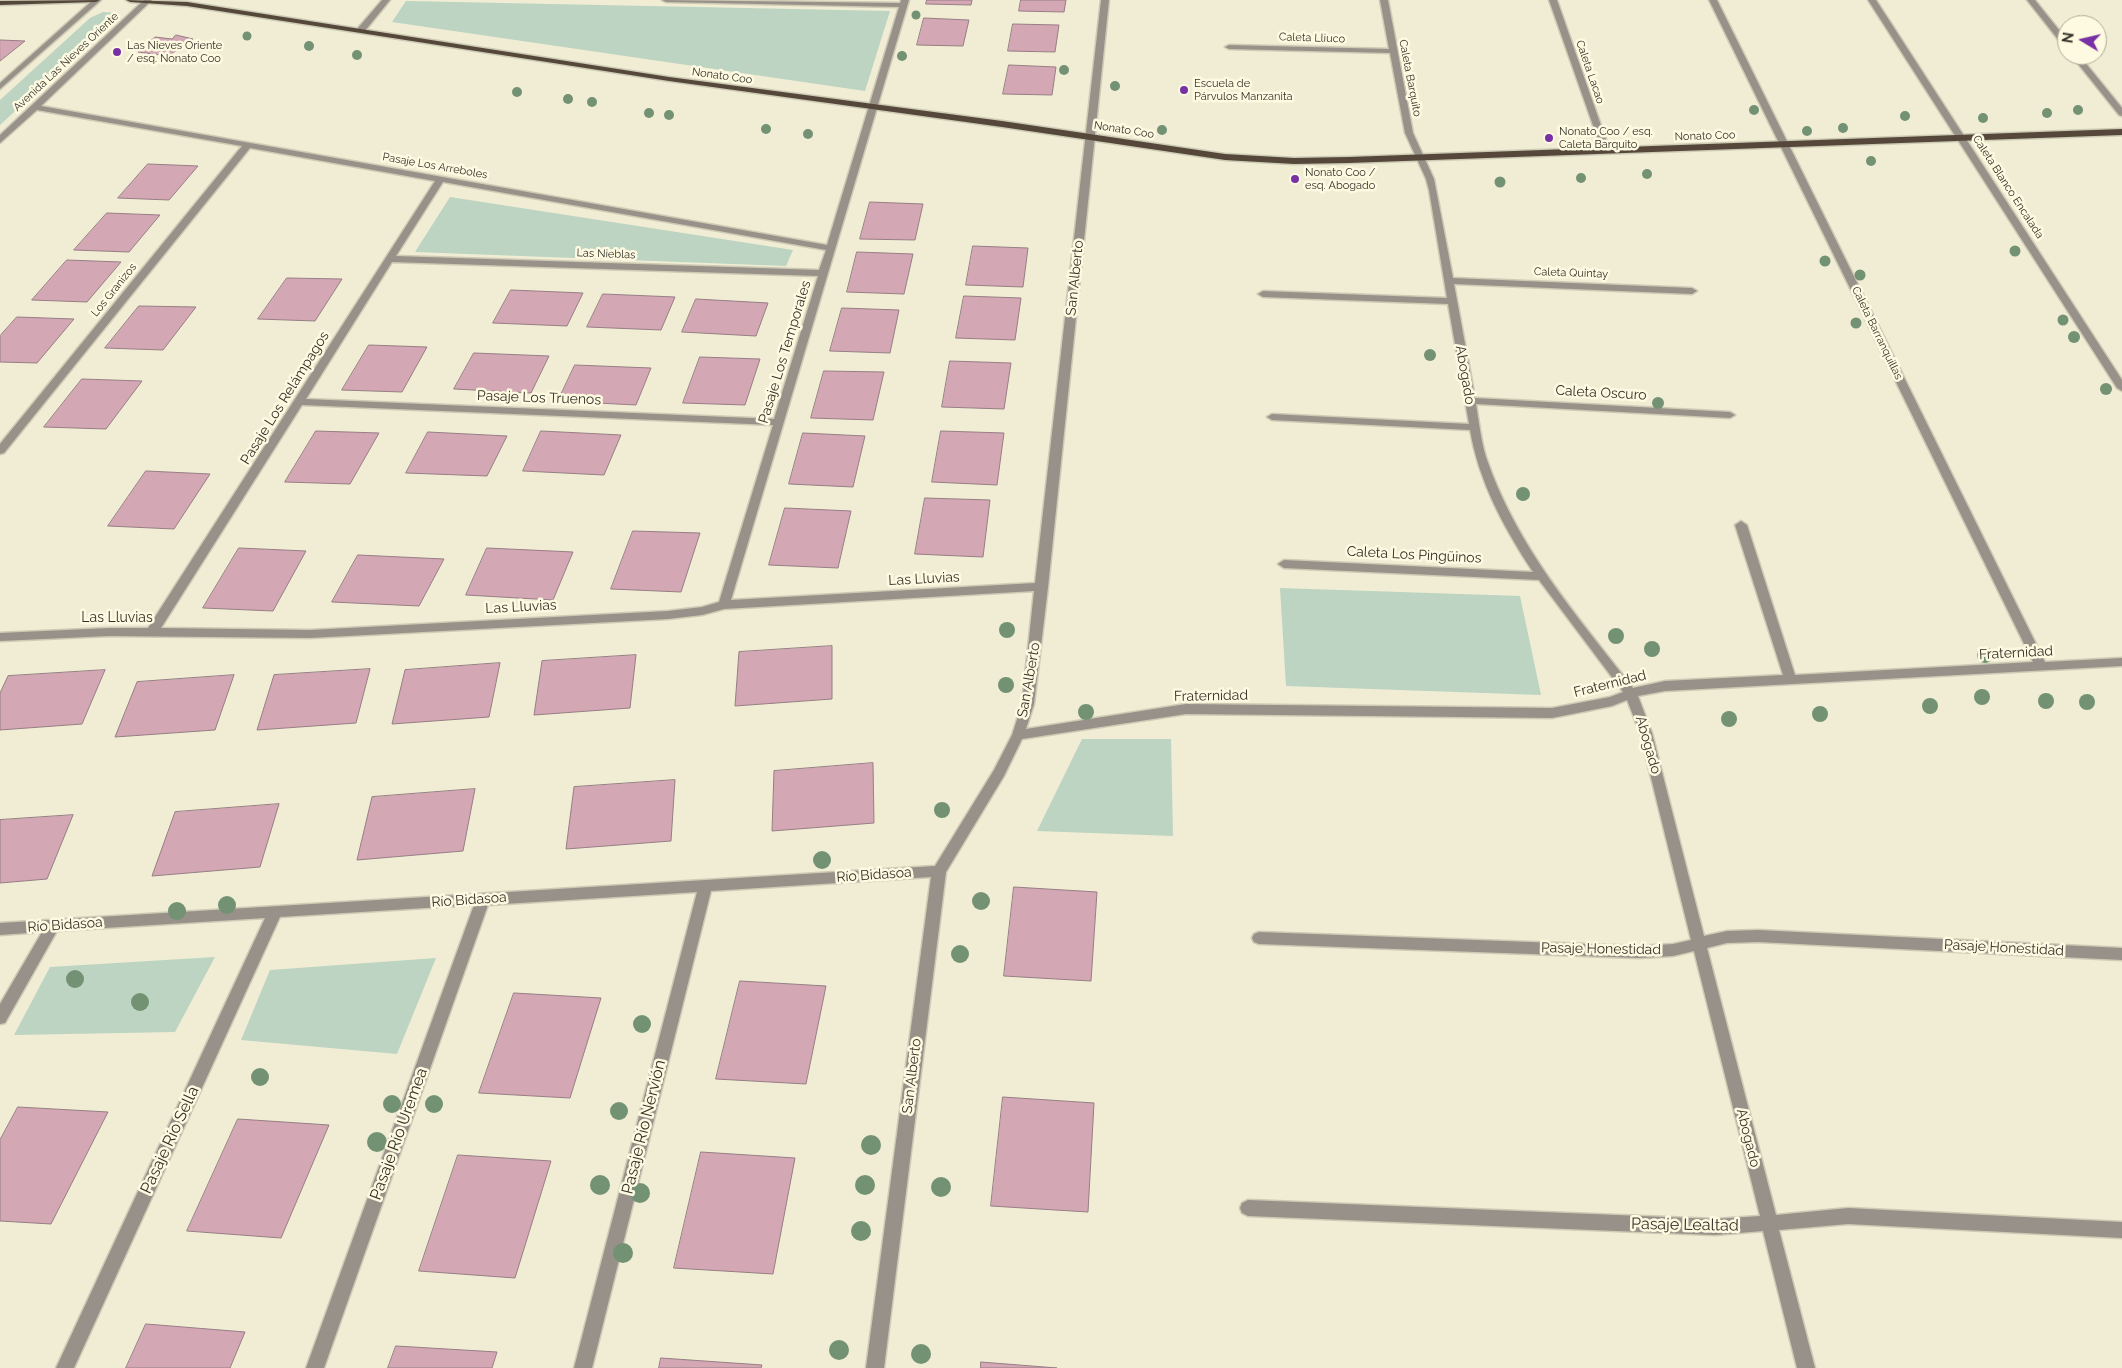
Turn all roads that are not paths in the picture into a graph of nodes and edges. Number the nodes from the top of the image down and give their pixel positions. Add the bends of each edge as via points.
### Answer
1 (96, 0) edge
2 (130, 0) edge
3 (147, 0) edge
4 (386, 0) edge
5 (666, 0) edge
6 (1105, 0) edge
7 (1384, 0) edge
8 (1554, 0) edge
9 (1713, 0) edge
10 (1872, 0) edge
11 (2031, 0) edge
12 (0, 3) edge
13 (904, 3) edge
14 (361, 30) junction
15 (2057, 32) edge
16 (1229, 47) dead end
17 (1394, 51) junction
18 (2083, 65) edge
19 (0, 87) edge
20 (35, 107) junction
21 (873, 107) junction
22 (2122, 112) edge
23 (2122, 132) edge
24 (1090, 136) junction
25 (1962, 138) junction
26 (0, 140) edge
27 (248, 144) junction
28 (1784, 144) junction
29 (1606, 151) junction
30 (1421, 158) junction
31 (441, 178) junction
32 (831, 248) junction
33 (389, 259) junction
34 (823, 273) junction
35 (1448, 280) junction
36 (1692, 291) dead end
37 (1263, 294) dead end
38 (1452, 301) junction
39 (2122, 388) edge
40 (1470, 401) junction
41 (299, 402) junction
42 (1730, 415) dead end
43 (1272, 417) dead end
44 (778, 422) junction
45 (1474, 427) junction
46 (0, 451) edge
47 (1741, 525) dead end
48 (1284, 564) dead end
49 (1543, 576) junction
50 (1042, 587) junction
51 (724, 605) junction
52 (152, 632) junction
53 (0, 636) edge
54 (2122, 662) edge
55 (2041, 667) junction
56 (1791, 680) junction
57 (1631, 694) junction
58 (1018, 735) junction
59 (939, 871) junction
60 (705, 886) junction
61 (484, 899) junction
62 (275, 912) junction
63 (52, 926) junction
64 (0, 929) edge
65 (1258, 938) dead end
66 (1699, 944) junction
67 (2122, 954) edge
68 (0, 1018) edge
69 (1248, 1208) dead end
70 (1769, 1223) junction
71 (2122, 1230) edge
72 (65, 1368) edge
73 (315, 1368) edge
74 (583, 1368) edge
75 (875, 1368) edge
76 (1806, 1368) edge

1 - 12 main road
1 - 19 street, Avenida Las Nieves Oriente
2 - 3 main road, Nonato Coo
3 - 14 main road, Nonato Coo
3 - 20 street, Avenida Las Nieves Oriente
4 - 14 street
5 - 13 street
6 - 24 street, San Alberto
7 - 17 street, Caleta Barquito
8 - 29 street, Caleta Lacao
9 - 28 street, Caleta Barranquillas
10 - 25 street, Caleta Blanco Encalada
11 - 15 street
13 - 21 street, Pasaje Los Temporales
14 - 21 main road, Nonato Coo via 669,80
16 - 17 street, Caleta Lliuco
17 - 30 street, Caleta Barquito via 1409,133
18 - 22 street
20 - 26 street, Avenida Las Nieves Oriente
20 - 27 street, Pasaje Los Arreboles
21 - 24 main road, Nonato Coo
21 - 32 street, Pasaje Los Temporales
23 - 25 main road, Nonato Coo
24 - 30 main road, Nonato Coo via 1258,160
24 - 50 street, San Alberto
25 - 28 main road, Nonato Coo
25 - 39 street, Caleta Blanco Encalada
27 - 31 street, Pasaje Los Arreboles
27 - 46 street, Los Granizos
28 - 29 main road, Nonato Coo
28 - 55 street, Caleta Barranquillas
29 - 30 main road, Nonato Coo
30 - 35 street, Abogado via 1430,178
31 - 32 street, Pasaje Los Arreboles
31 - 33 street, Pasaje Los Relámpagos
32 - 34 street, Pasaje Los Temporales
33 - 34 street, Las Nieblas
33 - 41 street, Pasaje Los Relámpagos
34 - 44 street, Pasaje Los Temporales
35 - 36 street, Caleta Quintay
35 - 38 street, Abogado
37 - 38 street
38 - 40 street, Abogado
40 - 42 street, Caleta Oscuro
40 - 45 street, Abogado
41 - 44 street, Pasaje Los Truenos
41 - 52 street, Pasaje Los Relámpagos
43 - 45 street
44 - 51 street, Pasaje Los Temporales
45 - 49 street, Abogado via 1488,483
47 - 56 street
48 - 49 street, Caleta Los Pingüinos
49 - 57 street, Abogado
50 - 51 street, Las Lluvias
50 - 58 street, San Alberto via 1028,704
51 - 52 street, Las Lluvias via 668,614 310,634
52 - 53 street, Las Lluvias
54 - 55 street, Fraternidad
55 - 56 street, Fraternidad
56 - 57 street, Fraternidad via 1665,686
57 - 58 street, Fraternidad via 1612,702 1552,713 1186,709
57 - 66 street, Abogado via 1646,733
58 - 59 street, San Alberto
59 - 60 street, Río Bidasoa
59 - 75 street, San Alberto
60 - 61 street, Río Bidasoa
60 - 74 street, Pasaje Río Nervión
61 - 62 street, Río Bidasoa
61 - 73 street, Pasaje Río Uremea
62 - 63 street, Río Bidasoa
62 - 72 street, Pasaje Río Sella
63 - 64 street, Río Bidasoa
63 - 68 street
65 - 66 street, Pasaje Honestidad via 1639,952 1673,950
66 - 67 street, Pasaje Honestidad via 1727,937 1758,936
66 - 70 street, Abogado
69 - 70 street, Pasaje Lealtad via 1715,1227
70 - 71 street, Pasaje Lealtad via 1848,1216
70 - 76 street, Abogado

